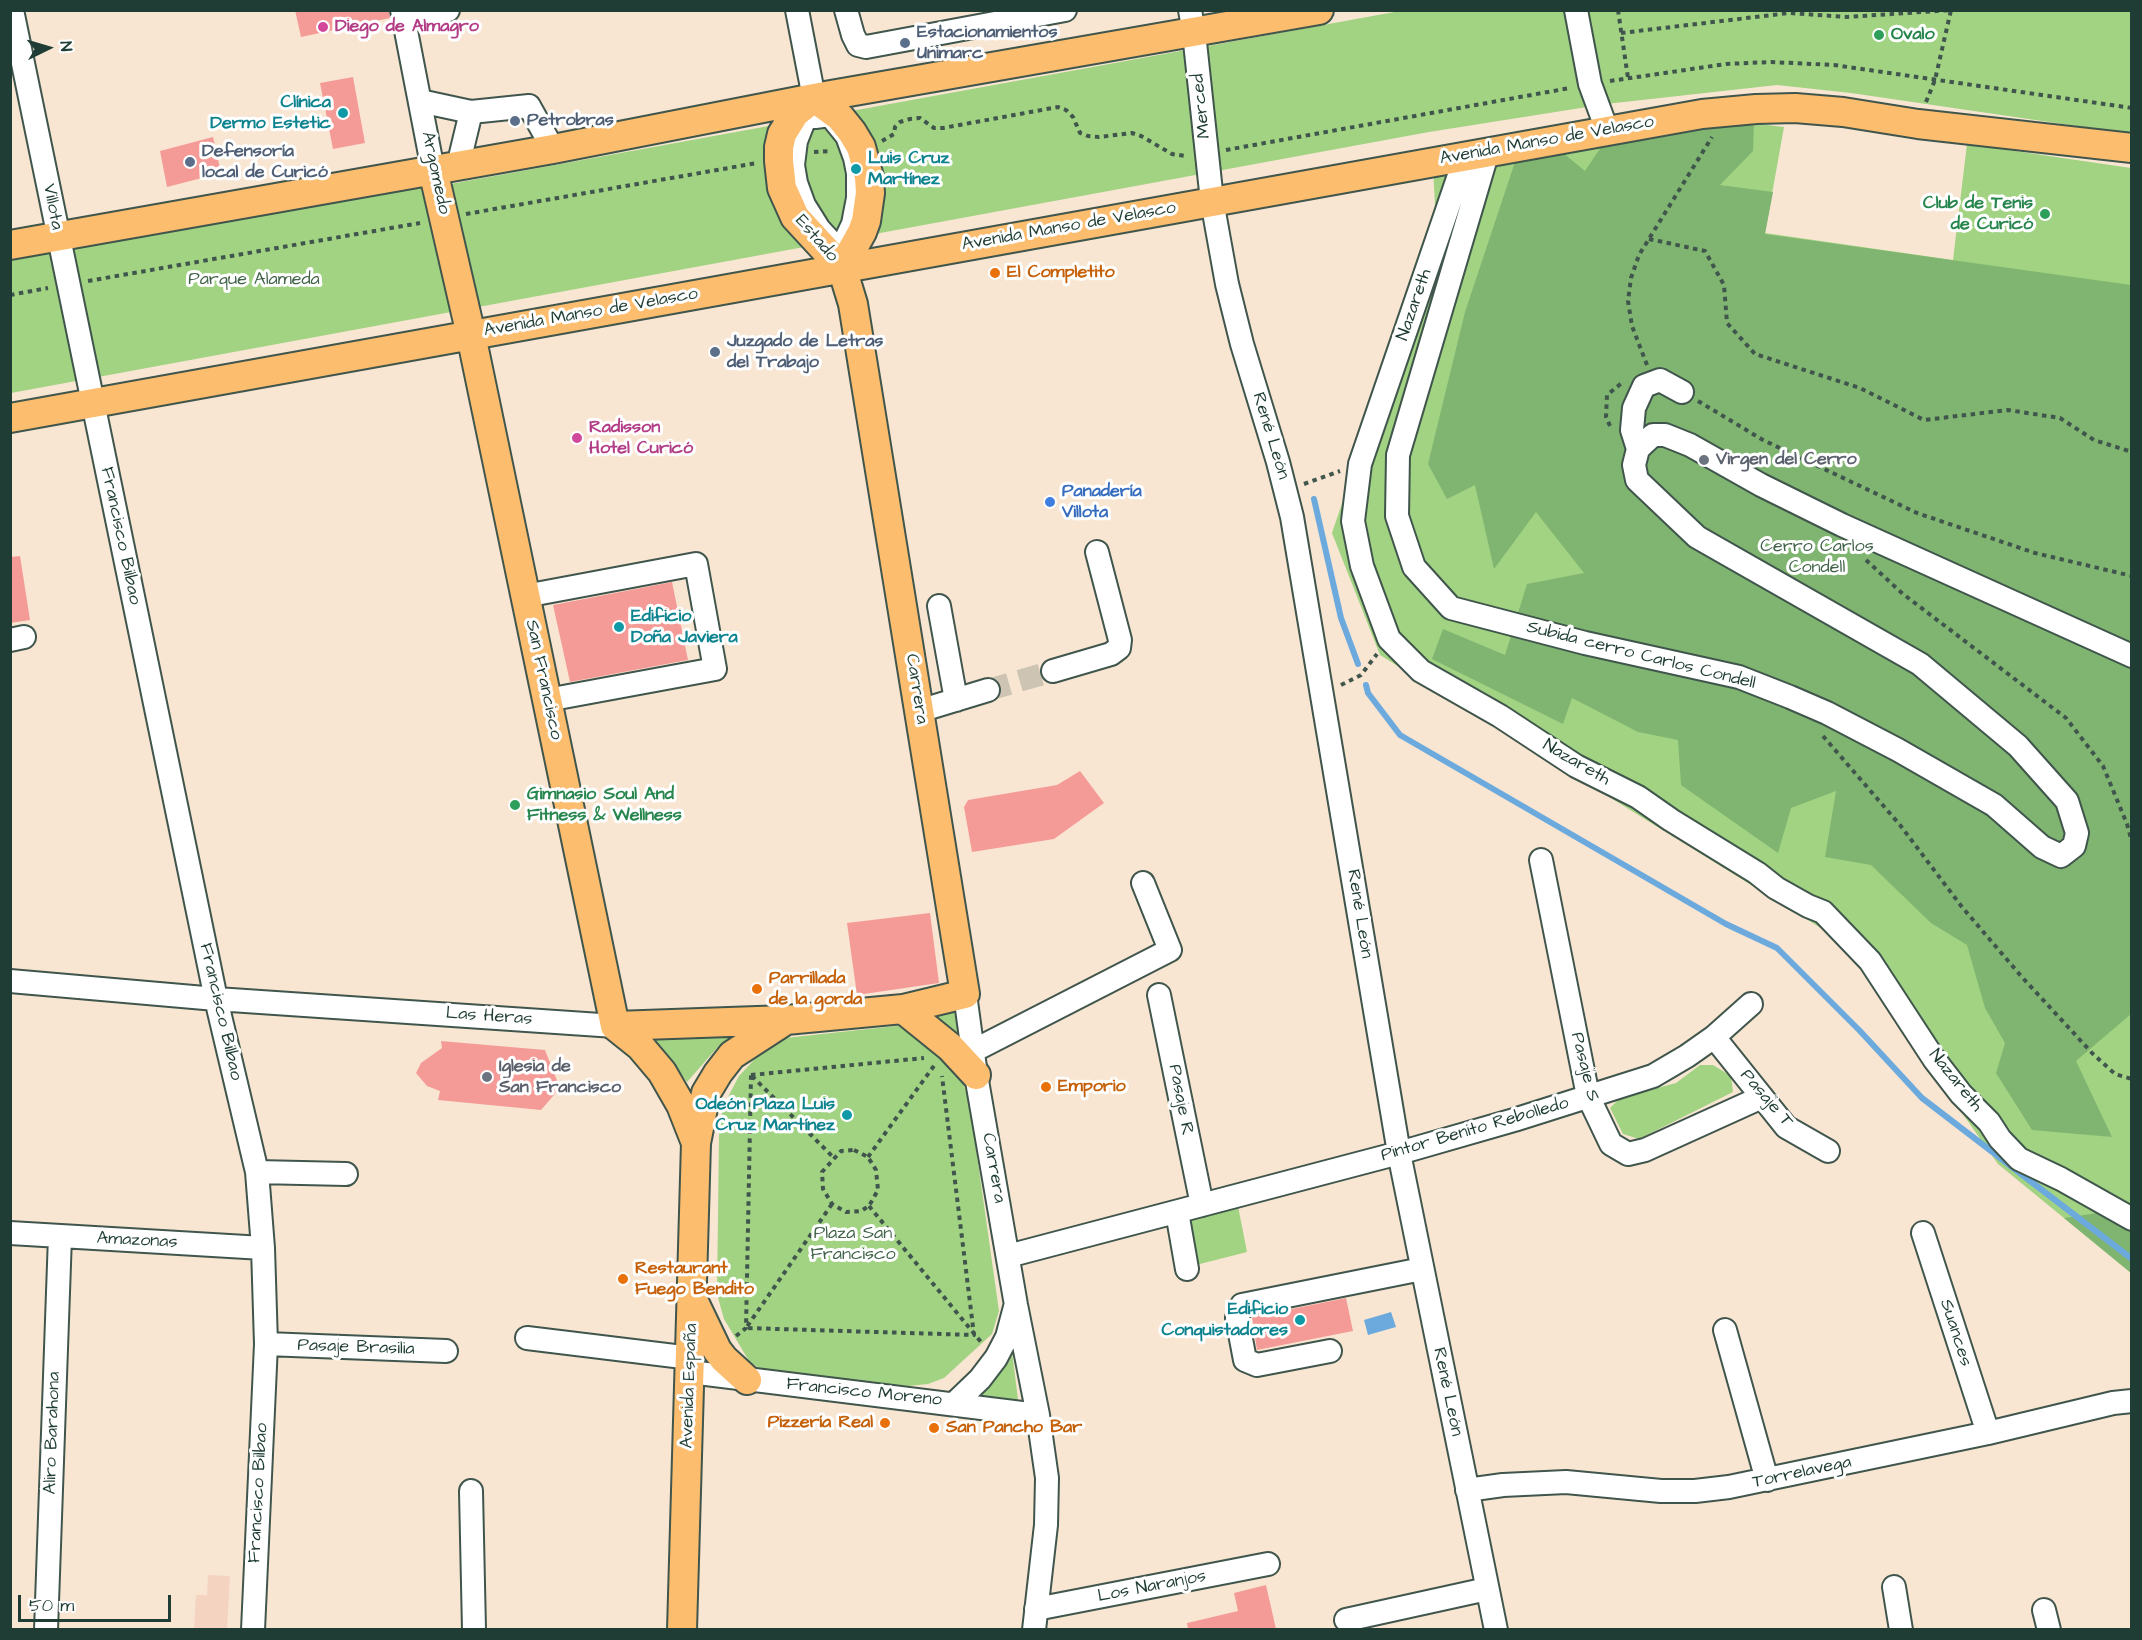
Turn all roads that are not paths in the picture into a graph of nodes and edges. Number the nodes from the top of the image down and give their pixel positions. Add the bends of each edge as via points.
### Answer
1 (12, 10) edge
2 (448, 10) edge
3 (797, 10) edge
4 (846, 10) edge
5 (1065, 10) edge
6 (1319, 10) edge
7 (1576, 10) edge
8 (403, 16) edge
9 (1192, 22) edge
10 (814, 98) junction
11 (420, 101) junction
12 (471, 112) junction
13 (1607, 130) junction
14 (856, 147) junction
15 (2132, 148) edge
16 (553, 149) junction
17 (1477, 153) junction
18 (787, 160) junction
19 (446, 168) junction
20 (1212, 201) junction
21 (58, 236) junction
22 (10, 245) edge
23 (842, 268) junction
24 (471, 335) junction
25 (1682, 392) road end
26 (93, 403) junction
27 (10, 418) edge
28 (1638, 449) junction
29 (1097, 552) dead end
30 (525, 596) junction
31 (939, 606) dead end
32 (2132, 656) edge
33 (1053, 671) tunnel mouth
34 (988, 690) tunnel mouth
35 (547, 700) junction
36 (956, 700) junction
37 (919, 711) junction
38 (1541, 861) dead end
39 (1143, 883) dead end
40 (10, 981) edge
41 (966, 994) junction
42 (1159, 995) dead end
43 (216, 999) junction
44 (1751, 1004) dead end
45 (903, 1009) junction
46 (786, 1020) junction
47 (615, 1026) junction
48 (1714, 1037) junction
49 (960, 1057) junction
50 (1588, 1096) junction
51 (1762, 1097) junction
52 (696, 1143) junction
53 (1828, 1152) dead end
54 (1399, 1153) junction
55 (257, 1173) junction
56 (346, 1174) dead end
57 (1202, 1205) junction
58 (1177, 1212) junction
59 (2132, 1219) edge
60 (10, 1233) edge
61 (1923, 1233) dead end
62 (60, 1236) junction
63 (263, 1248) junction
64 (1008, 1256) junction
65 (1187, 1269) dead end
66 (1422, 1269) junction
67 (692, 1297) junction
68 (1016, 1305) junction
69 (1725, 1330) dead end
70 (527, 1338) dead end
71 (266, 1344) junction
72 (446, 1351) dead end
73 (1330, 1351) dead end
74 (690, 1365) junction
75 (747, 1380) junction
76 (2132, 1401) edge
77 (955, 1403) junction
78 (1038, 1415) junction
79 (1988, 1433) junction
80 (1767, 1480) junction
81 (1467, 1490) junction
82 (471, 1491) dead end
83 (1269, 1564) dead end
84 (1894, 1587) dead end
85 (1487, 1589) junction
86 (1035, 1619) edge
87 (1346, 1620) dead end
88 (46, 1629) edge
89 (253, 1629) edge
90 (474, 1629) edge
91 (682, 1629) edge
92 (1496, 1629) edge
93 (1901, 1629) edge

1 - 21 street, Villota
2 - 8 street
3 - 10 street
4 - 5 street via 853,36 858,45 866,47
6 - 9 main road
7 - 13 street via 1590,84
8 - 11 street, Argomedo
9 - 10 main road
9 - 20 street, Merced
10 - 14 main road via 840,117 852,132
10 - 16 main road
10 - 18 main road, Estado via 788,122 779,147
11 - 12 street
11 - 19 street, Argomedo
12 - 16 street via 529,106
12 - 19 street
13 - 15 main road, Avenida Manso de Velasco via 1726,111 1795,108
13 - 17 main road, Avenida Manso de Velasco
14 - 18 street via 830,114 815,117 807,113
14 - 18 street via 858,198 853,224 839,244 832,243 819,229 804,205
14 - 23 main road via 869,177 869,209 862,232
16 - 19 main road
17 - 20 main road, Avenida Manso de Velasco
17 - 28 street, Subida cerro Carlos Condell via 1398,455 1397,516 1414,567 1451,608 1739,677 1790,697 1898,750 1994,805 2042,847 2061,856 2074,846 2077,833 2067,801 2018,746 1920,664 1697,537 1637,480 1634,465
17 - 59 street, Nazareth via 1360,464 1353,521 1362,566 1389,639 1421,671 1576,766 1638,797 1776,888 1823,912 1870,961 1934,1059 2019,1160
18 - 23 main road, Estado via 782,188 795,217
19 - 21 main road
19 - 24 main road, Argomedo via 444,218
20 - 23 main road, Avenida Manso de Velasco
20 - 54 street, René León via 1232,306 1286,490
21 - 22 main road
21 - 26 street, Villota
23 - 24 main road, Avenida Manso de Velasco
23 - 37 main road, Carrera via 853,304
24 - 26 main road, Avenida Manso de Velasco
24 - 30 main road, San Francisco
25 - 28 street via 1660,381 1644,386 1634,408 1632,430
26 - 27 main road, Avenida Manso de Velasco
26 - 43 street, Francisco Bilbao
28 - 32 street via 1653,435 1665,435 1690,445 1842,525
29 - 33 street via 1119,648 1111,654
30 - 35 main road, San Francisco
30 - 35 street via 696,564 715,669
31 - 36 street
34 - 36 street
35 - 47 main road, San Francisco
36 - 37 street
37 - 41 main road, Carrera
38 - 50 street, Pasaje S
39 - 49 street via 1170,950
40 - 43 street, Las Heras
41 - 45 main road, Las Heras
41 - 49 street, Carrera
42 - 57 street, Pasaje R
43 - 47 street, Las Heras
43 - 55 street, Francisco Bilbao
44 - 48 street, Pintor Benito Rebolledo
45 - 46 main road, Las Heras
45 - 49 main road
46 - 47 main road, Las Heras
46 - 52 main road, Avenida España via 742,1065 718,1073 706,1093
47 - 52 main road, Avenida España via 640,1046 662,1072
48 - 50 street, Pintor Benito Rebolledo via 1653,1076
48 - 51 street, Pasaje T
49 - 64 street, Carrera
50 - 51 street, Pasaje S via 1611,1144 1628,1154
50 - 54 street, Pintor Benito Rebolledo
51 - 53 street, Pasaje T via 1786,1127
52 - 67 main road, Avenida España
54 - 57 street, Pintor Benito Rebolledo
54 - 66 street, René León
55 - 56 street
55 - 63 street, Francisco Bilbao
57 - 58 street, Pintor Benito Rebolledo
58 - 64 street, Pintor Benito Rebolledo
58 - 65 street
60 - 62 street, Amazonas
61 - 79 street, Suances
62 - 63 street, Amazonas
62 - 88 street, Aliro Barahona
63 - 71 street, Francisco Bilbao
64 - 68 street, Carrera
66 - 73 street via 1242,1305 1237,1318 1245,1360 1257,1365
66 - 81 street, René León
67 - 74 main road, Avenida España
67 - 75 main road via 717,1350
68 - 77 street, Carrera via 996,1358
68 - 78 street, Carrera
69 - 80 street
70 - 74 street
71 - 72 street, Pasaje Brasilia
71 - 89 street, Francisco Bilbao
74 - 75 street, Francisco Moreno
74 - 91 main road, Avenida España
75 - 77 street, Francisco Moreno
76 - 79 street, Torrelavega
77 - 78 street, Francisco Moreno
78 - 86 street, Carrera via 1048,1504
79 - 80 street, Torrelavega
80 - 81 street, Torrelavega via 1695,1491 1566,1482
81 - 85 street, René León
82 - 90 street
83 - 86 street, Los Naranjos
84 - 93 street
85 - 87 street
85 - 92 street, René León

